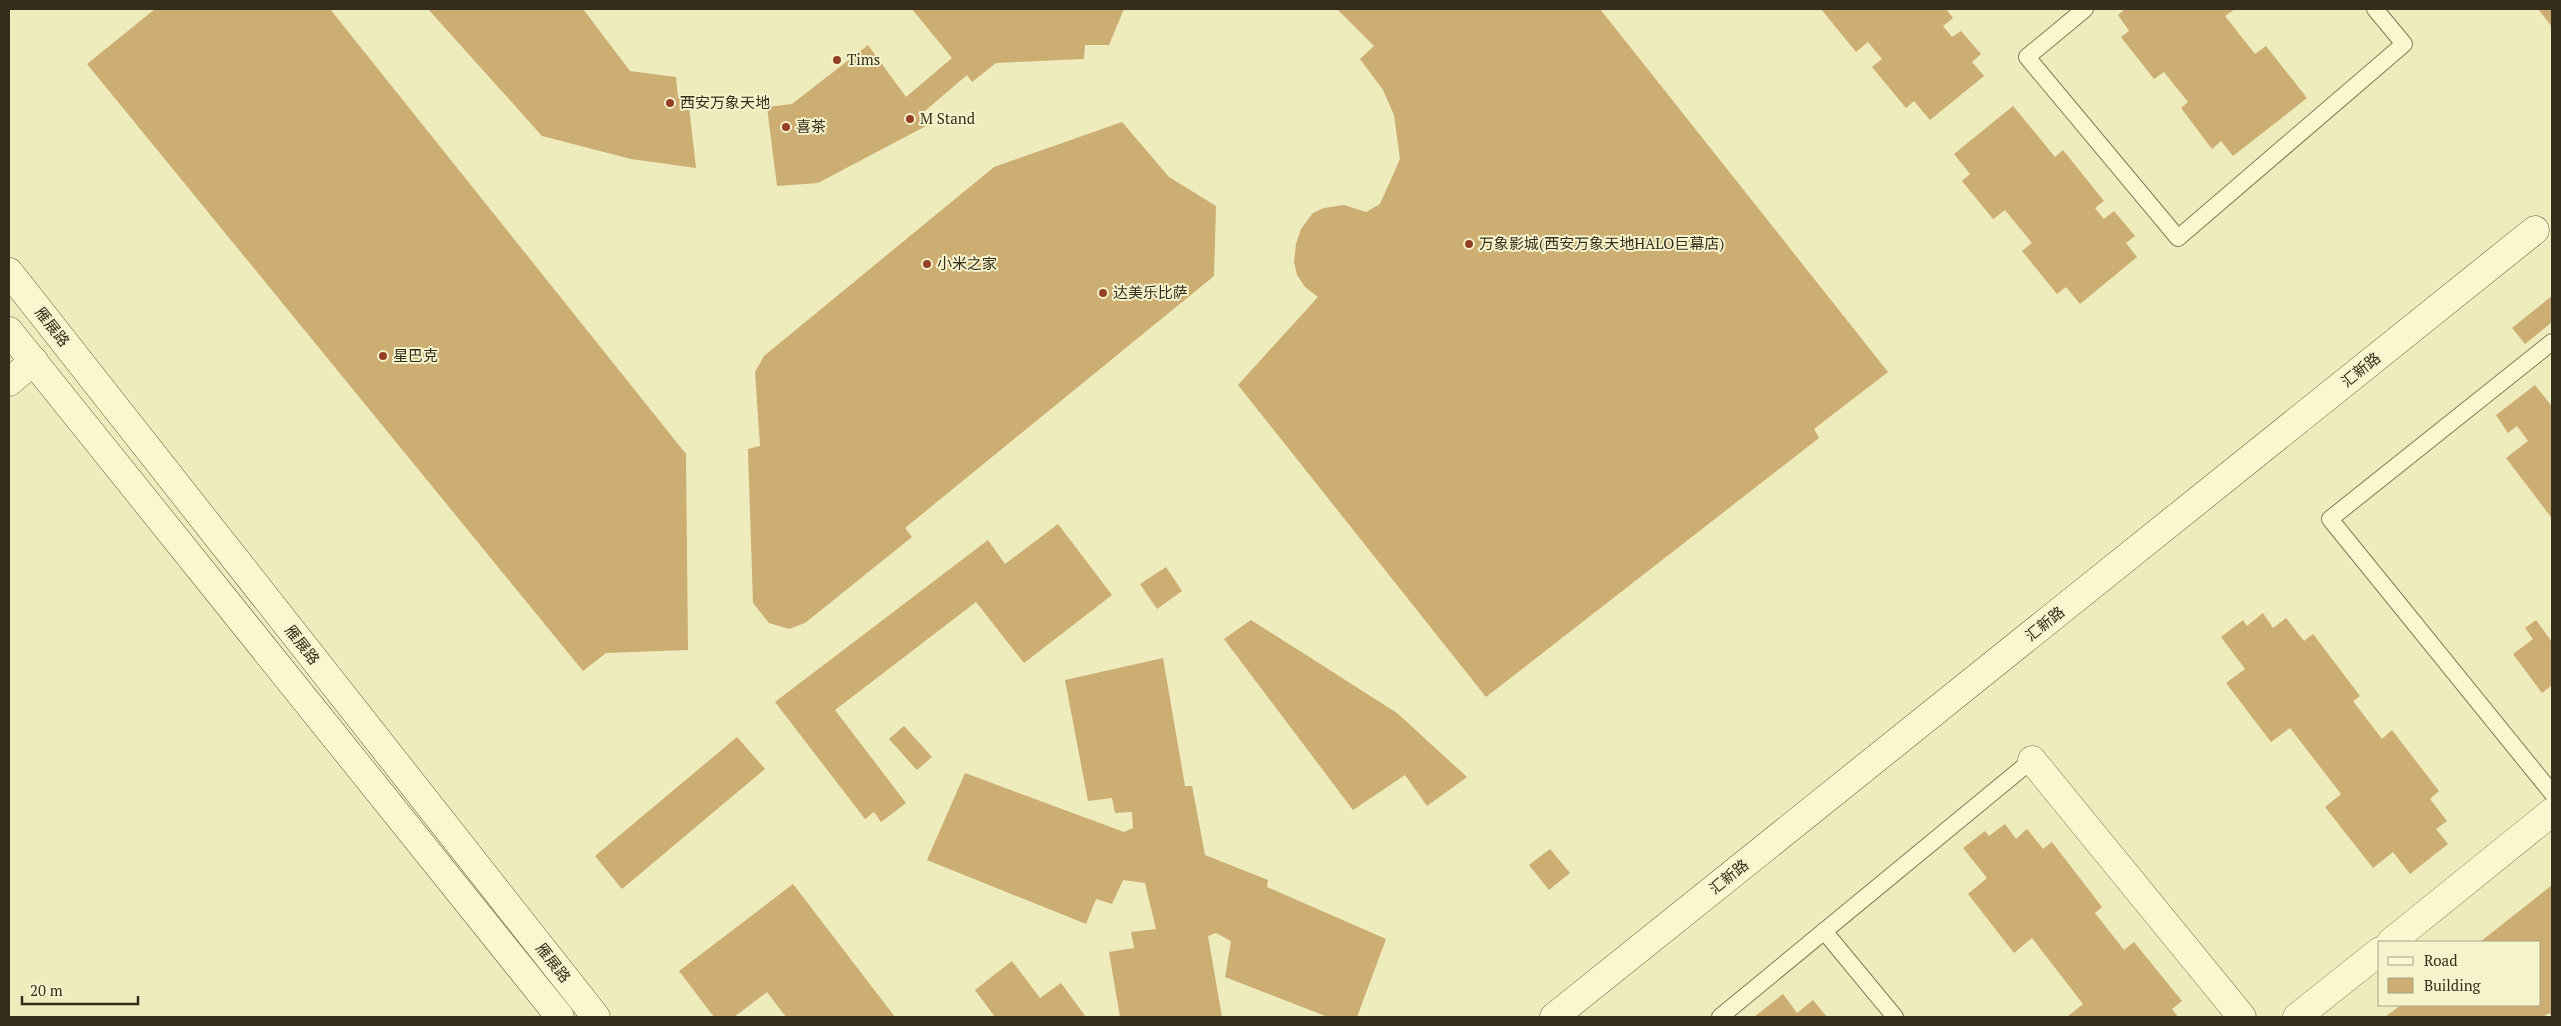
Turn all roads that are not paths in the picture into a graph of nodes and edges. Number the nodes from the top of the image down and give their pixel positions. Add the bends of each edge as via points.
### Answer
1 (2085, 9) edge
2 (2375, 9) edge
3 (2535, 230) dead end
4 (9, 272) edge
5 (9, 331) edge
6 (2552, 342) edge
7 (34, 361) junction
8 (9, 382) edge
9 (2032, 760) joint
10 (2552, 793) edge
11 (2552, 812) edge
12 (1824, 931) junction
13 (2392, 941) edge
14 (2378, 953) edge
15 (560, 1017) edge
16 (596, 1017) edge
17 (1554, 1017) edge
18 (1720, 1017) edge
19 (1895, 1017) edge
20 (2242, 1017) edge
21 (2298, 1017) edge

1 - 2 lane via 2027,56 2178,238 2404,44
3 - 17 street, 汇新路
4 - 16 street, 雁展路
5 - 7 street, 雁展路
6 - 10 lane via 2330,518
7 - 8 street
7 - 15 street, 雁展路
9 - 12 lane
9 - 20 street
11 - 13 street
12 - 18 lane
12 - 19 lane
14 - 21 street

